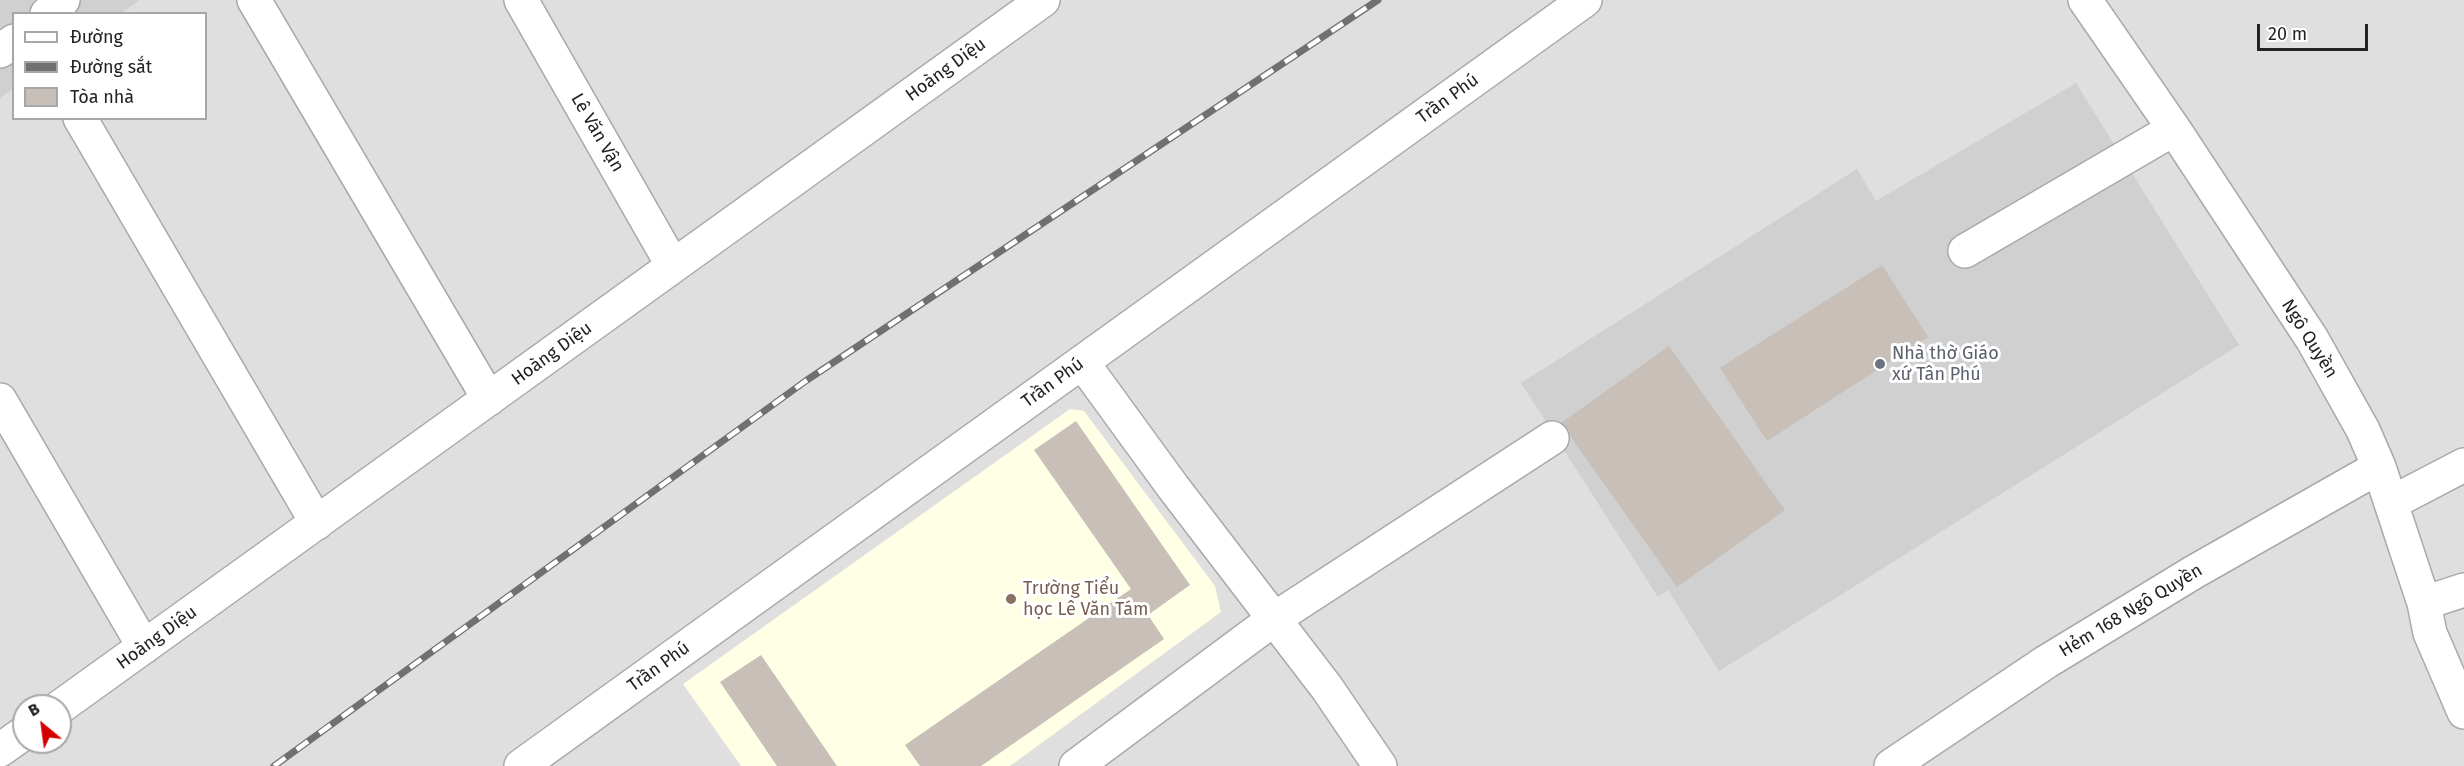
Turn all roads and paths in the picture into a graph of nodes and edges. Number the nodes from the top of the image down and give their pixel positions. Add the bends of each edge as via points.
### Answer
1 (63, 0) edge
2 (255, 0) edge
3 (521, 0) edge
4 (1043, 0) edge
5 (1585, 0) edge
6 (2085, 0) edge
7 (49, 12) edge
8 (81, 120) edge
9 (2174, 129) junction
10 (1965, 250) dead end
11 (673, 266) junction
12 (1082, 362) junction
13 (489, 399) junction
14 (0, 400) edge
15 (1552, 438) dead end
16 (2464, 465) edge
17 (2379, 467) junction
18 (2391, 503) junction
19 (317, 523) junction
20 (2464, 590) edge
21 (2424, 603) junction
22 (1274, 619) junction
23 (144, 647) junction
24 (72, 698) edge
25 (2464, 712) edge
26 (521, 766) edge
27 (1076, 766) edge
28 (1380, 766) edge
29 (1891, 766) edge

1 - 7 street
2 - 13 street
3 - 11 street, Lê Văn Vận
4 - 11 street, Hoàng Diệu
5 - 12 street, Trần Phú
6 - 9 street, Ngô Quyền
8 - 19 street
9 - 10 street
9 - 17 street, Ngô Quyền via 2312,339
11 - 13 street, Hoàng Diệu
12 - 22 street
12 - 26 street, Trần Phú
13 - 19 street, Hoàng Diệu
14 - 23 street
15 - 22 street
16 - 18 street
17 - 18 street, Ngô Quyền
17 - 29 street, Hẻm 168 Ngô Quyền via 2056,656
18 - 21 street, Ngô Quyền
19 - 23 street, Hoàng Diệu
20 - 21 street
21 - 25 street, Ngô Quyền via 2430,633
22 - 27 street
22 - 28 street via 1328,688
23 - 24 street, Hoàng Diệu

